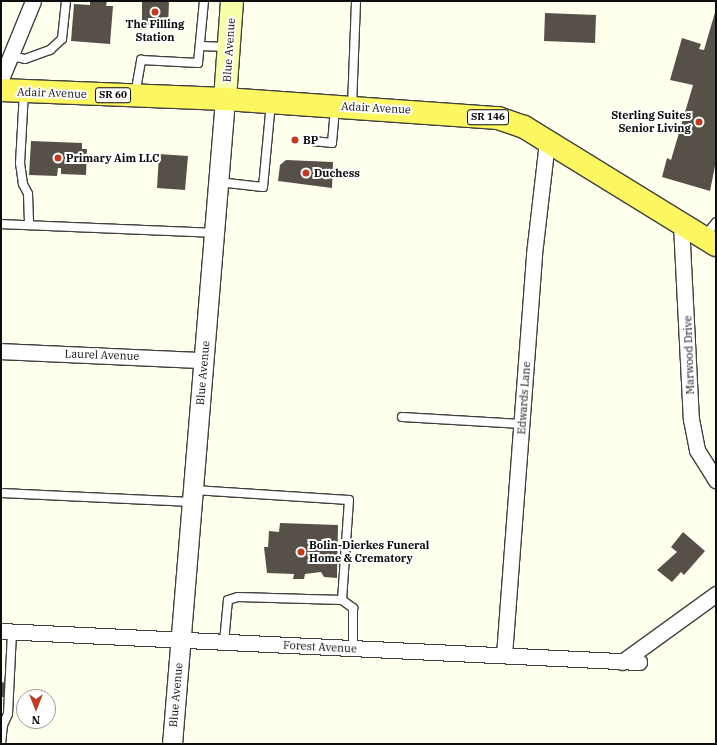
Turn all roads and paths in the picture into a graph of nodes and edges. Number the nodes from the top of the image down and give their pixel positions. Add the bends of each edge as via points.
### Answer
1 (33, 1) edge
2 (66, 1) edge
3 (204, 1) edge
4 (232, 1) edge
5 (356, 1) edge
6 (200, 46) junction
7 (229, 47) junction
8 (10, 56) junction
9 (1, 79) edge
10 (1, 90) edge
11 (24, 91) junction
12 (135, 96) junction
13 (225, 99) junction
14 (271, 102) junction
15 (343, 106) junction
16 (313, 141) dead end
17 (547, 141) junction
18 (218, 182) junction
19 (1, 224) edge
20 (681, 224) junction
21 (29, 225) junction
22 (214, 233) junction
23 (712, 235) edge
24 (1, 351) edge
25 (203, 360) junction
26 (402, 417) dead end
27 (522, 424) junction
28 (716, 480) edge
29 (1, 493) edge
30 (193, 496) junction
31 (716, 594) edge
32 (342, 600) junction
33 (6, 631) edge
34 (181, 640) junction
35 (224, 642) junction
36 (353, 648) junction
37 (504, 655) junction
38 (622, 662) junction
39 (639, 662) dead end
40 (2, 744) edge
41 (172, 744) edge

1 - 8 street
2 - 8 lane via 62,39 50,50 25,59
3 - 6 lane
4 - 7 main road, Blue Avenue
5 - 15 lane
6 - 7 lane
6 - 12 lane via 198,63 141,60
7 - 13 main road, Blue Avenue
8 - 9 street
10 - 11 main road, Adair Avenue / SR 60
11 - 12 main road, Adair Avenue / SR 60
11 - 21 lane via 20,163 23,184 28,194
12 - 13 main road, Adair Avenue / SR 60
13 - 14 main road, Adair Avenue / SR 146
13 - 18 street, Blue Avenue
14 - 15 main road, Adair Avenue / SR 146
14 - 18 lane via 263,187
15 - 16 lane via 332,143
15 - 17 main road, Adair Avenue / SR 146 via 498,118 524,127
17 - 20 main road, Adair Avenue / SR 146
17 - 27 street, Edwards Lane via 534,254
18 - 22 street, Blue Avenue
19 - 21 lane
20 - 23 main road, Adair Avenue / SR 146
20 - 28 street, Marwood Drive via 691,419 697,450
21 - 22 lane
22 - 25 street, Blue Avenue
24 - 25 street, Laurel Avenue
25 - 30 street, Blue Avenue
26 - 27 lane
27 - 37 street, Edwards Lane
29 - 30 lane
30 - 32 lane via 349,500
30 - 34 street, Blue Avenue
31 - 38 street
32 - 35 lane via 238,596 228,600
32 - 36 lane via 354,608
33 - 34 street, Forest Avenue
33 - 40 lane via 8,714 2,725
34 - 35 street, Forest Avenue
34 - 41 street, Blue Avenue
35 - 36 street, Forest Avenue
36 - 37 street, Forest Avenue
37 - 38 street, Forest Avenue
38 - 39 street, Forest Avenue

